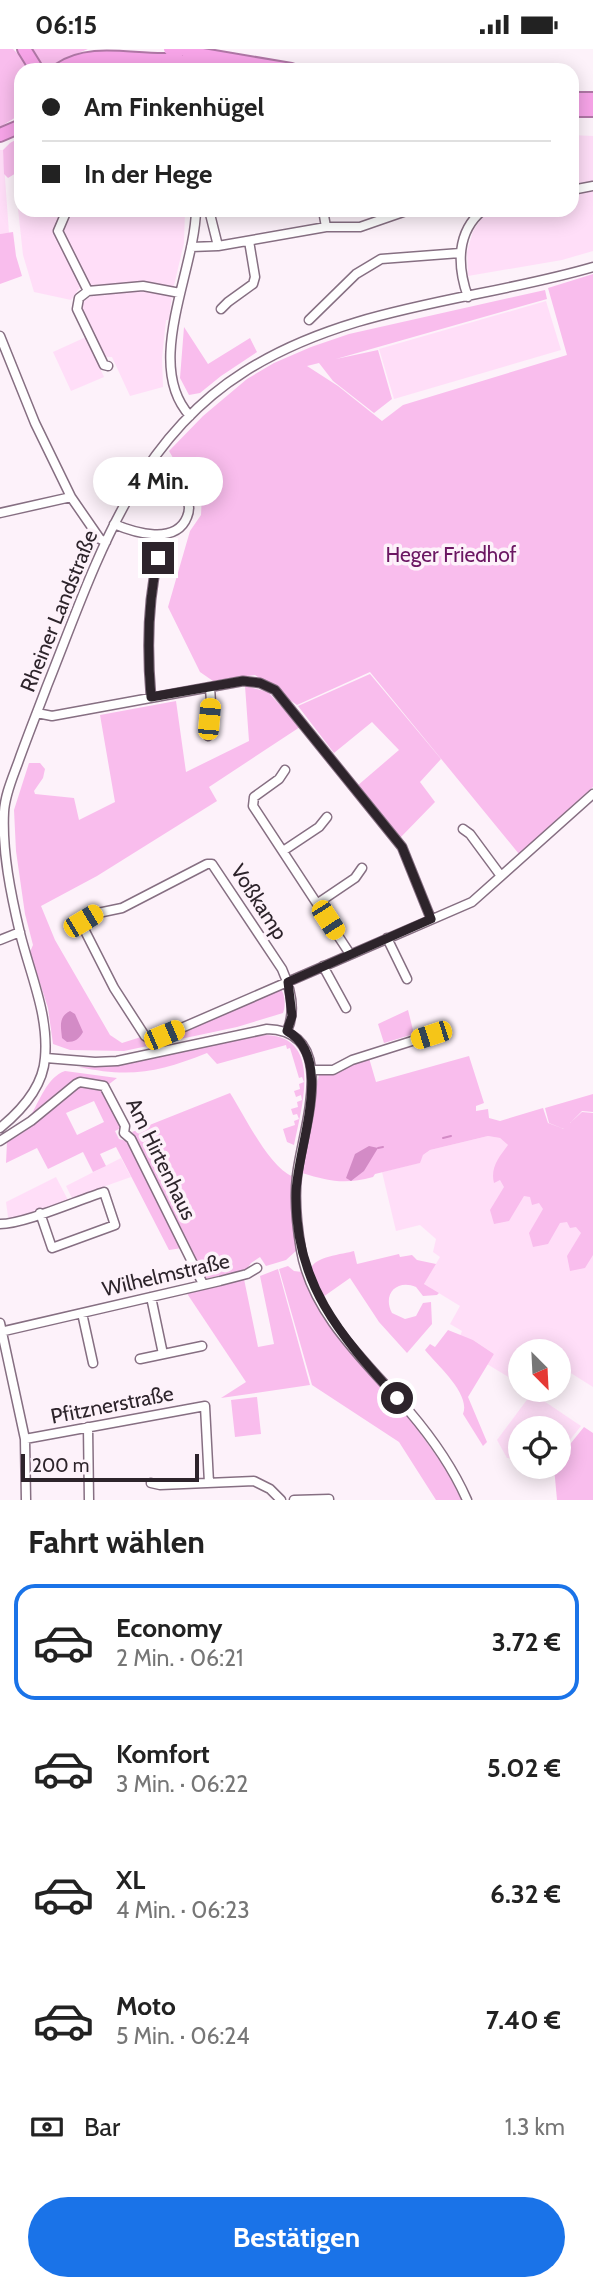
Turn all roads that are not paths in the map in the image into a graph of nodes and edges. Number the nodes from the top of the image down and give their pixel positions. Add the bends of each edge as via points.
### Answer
1 (118, 49) edge
2 (175, 57) edge
3 (68, 63) edge
4 (199, 63) edge
5 (229, 63) edge
6 (64, 217) edge
7 (195, 217) edge
8 (211, 217) edge
9 (324, 217) edge
10 (389, 217) edge
11 (476, 217) edge
12 (326, 227) junction
13 (248, 241) junction
14 (218, 246) junction
15 (191, 247) junction
16 (460, 253) junction
17 (593, 267) edge
18 (88, 291) junction
19 (180, 293) junction
20 (468, 296) junction
21 (222, 309) dead end
22 (309, 320) dead end
23 (0, 336) edge
24 (108, 366) dead end
25 (190, 416) junction
26 (146, 468) junction
27 (71, 497) junction
28 (0, 513) edge
29 (114, 524) junction
30 (106, 542) junction
31 (158, 558) dead end
32 (210, 687) junction
33 (151, 697) junction
34 (37, 713) junction
35 (208, 736) dead end
36 (285, 770) dead end
37 (593, 794) edge
38 (2, 802) edge
39 (327, 817) dead end
40 (463, 829) dead end
41 (283, 851) junction
42 (362, 868) dead end
43 (501, 876) junction
44 (318, 903) junction
45 (431, 919) junction
46 (20, 932) junction
47 (387, 938) junction
48 (0, 940) edge
49 (350, 954) junction
50 (323, 966) junction
51 (407, 979) dead end
52 (288, 982) junction
53 (346, 1008) dead end
54 (287, 1031) junction
55 (431, 1035) dead end
56 (46, 1058) junction
57 (312, 1070) junction
58 (0, 1128) edge
59 (0, 1140) edge
60 (40, 1213) junction
61 (0, 1224) edge
62 (257, 1268) dead end
63 (203, 1285) junction
64 (151, 1297) junction
65 (82, 1313) junction
66 (0, 1322) edge
67 (0, 1332) edge
68 (202, 1346) dead end
69 (163, 1354) junction
70 (139, 1359) dead end
71 (93, 1363) dead end
72 (88, 1427) junction
73 (25, 1439) junction
74 (151, 1483) dead end
75 (209, 1483) junction
76 (329, 1499) edge
77 (26, 1500) edge
78 (89, 1500) edge
79 (281, 1500) edge
80 (294, 1500) edge
81 (467, 1500) edge

1 - 2 highway
2 - 3 highway via 147,60 92,53
2 - 4 highway
2 - 5 highway
6 - 18 street via 58,232
7 - 15 street
8 - 14 street
9 - 12 street
10 - 12 street via 360,227
11 - 16 street
12 - 13 street
13 - 14 street
13 - 21 street via 253,283
14 - 15 street
15 - 19 street
16 - 20 street
16 - 22 street via 394,256 369,264
17 - 20 street, Rheiner Landstraße
18 - 19 street via 144,286
18 - 24 street via 79,298 77,309
19 - 25 street via 171,376 179,403
20 - 25 street, Rheiner Landstraße via 361,321 292,347 244,372
23 - 27 street
25 - 26 street, Rheiner Landstraße
26 - 29 street, Rheiner Landstraße
26 - 29 street via 183,492 189,503 187,519 175,531 161,534
27 - 28 street
27 - 30 street
29 - 30 street, Rheiner Landstraße
30 - 34 street, Rheiner Landstraße
31 - 33 street via 148,628
32 - 33 street
32 - 35 street
32 - 45 street via 260,683 282,697 402,847
33 - 34 street via 52,716
34 - 38 street, Rheiner Landstraße
36 - 41 street via 254,797 253,806
37 - 43 street
38 - 46 street, Rheiner Landstraße
39 - 41 street
40 - 43 street
41 - 44 street
42 - 44 street
43 - 45 street via 472,902
44 - 49 street
45 - 47 street
46 - 48 street
46 - 56 street, Rheiner Landstraße via 41,1007
47 - 49 street
47 - 51 street
49 - 50 street
50 - 52 street
50 - 53 street
52 - 52 street, Voßkamp via 215,866 207,864 122,908 83,921 114,988 147,1038 156,1039
52 - 54 street via 292,1016
54 - 56 street via 268,1029 117,1061
54 - 57 street via 305,1048
55 - 57 street via 333,1070
56 - 58 street, Rheiner Landstraße via 32,1094
57 - 81 street via 296,1195 306,1269 330,1318 422,1428
59 - 63 street, Am Hirtenhaus via 80,1082 104,1086
60 - 60 street via 104,1192 116,1225 52,1248
60 - 61 street
62 - 63 street, Wilhelmstraße
63 - 64 street, Wilhelmstraße
64 - 65 street, Wilhelmstraße
64 - 69 street
65 - 67 street, Wilhelmstraße
65 - 71 street, Wilhelmstraße
66 - 67 street
67 - 73 street
68 - 69 street
69 - 70 street
72 - 73 street, Pfitznerstraße
72 - 75 street, Pfitznerstraße via 205,1406
72 - 78 street
73 - 77 street
74 - 75 street
75 - 79 street via 254,1481
76 - 80 street

